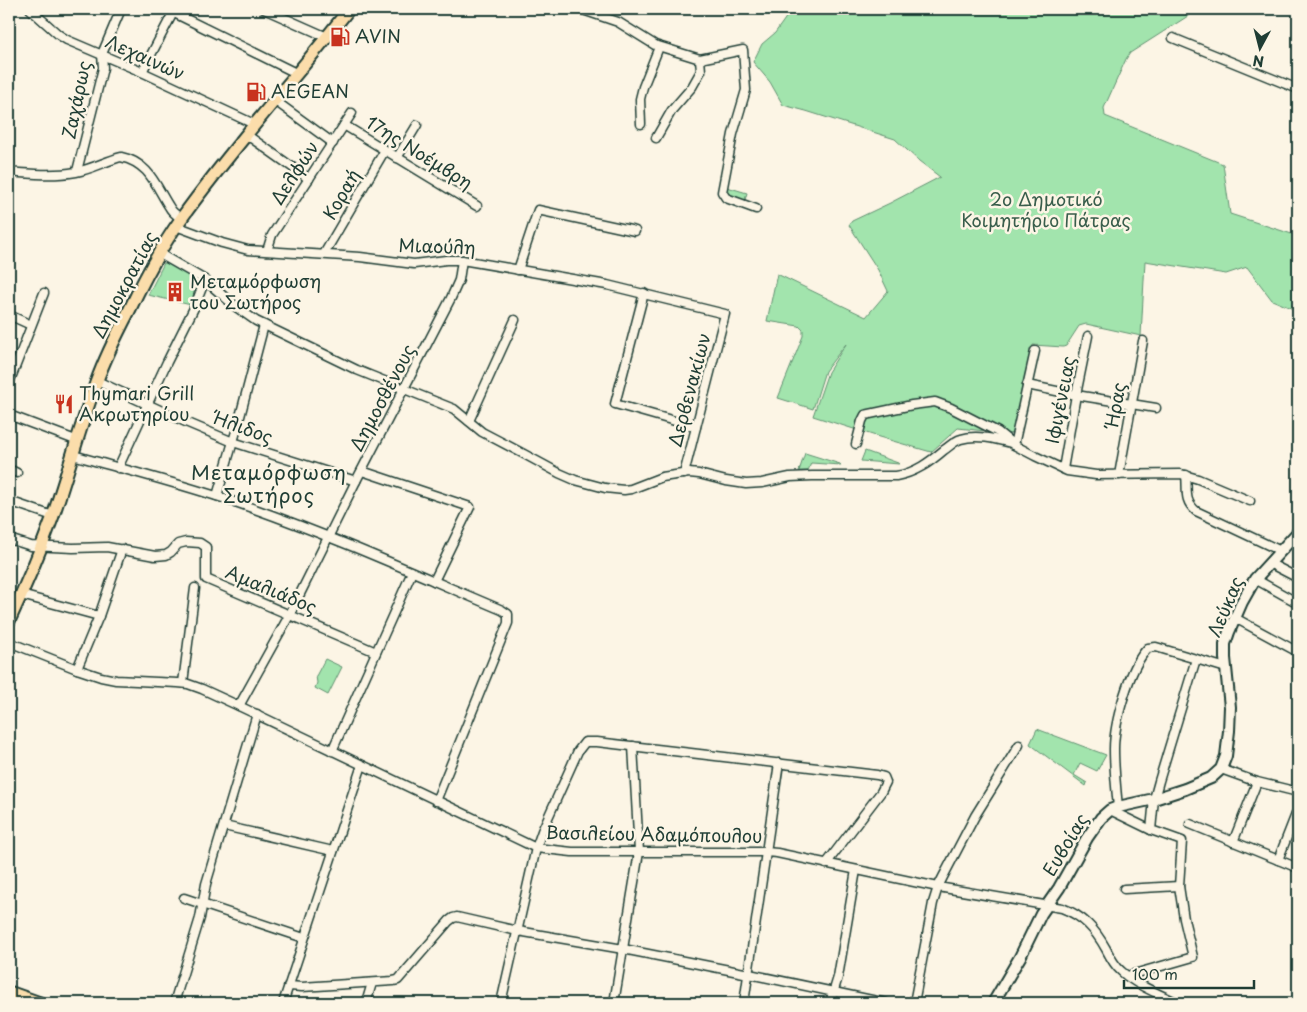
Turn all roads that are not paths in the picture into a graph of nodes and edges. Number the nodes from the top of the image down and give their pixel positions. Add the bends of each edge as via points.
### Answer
1 (30, 9) edge
2 (122, 9) edge
3 (264, 9) edge
4 (349, 9) edge
5 (580, 9) edge
6 (172, 10) edge
7 (594, 11) edge
8 (327, 37) junction
9 (1172, 38) dead end
10 (659, 47) junction
11 (102, 54) junction
12 (700, 59) junction
13 (142, 72) junction
14 (296, 73) junction
15 (1298, 89) edge
16 (274, 100) junction
17 (352, 113) dead end
18 (254, 124) junction
19 (417, 124) dead end
20 (640, 124) dead end
21 (344, 125) junction
22 (247, 135) junction
23 (656, 138) dead end
24 (333, 143) junction
25 (385, 150) junction
26 (398, 158) junction
27 (9, 172) edge
28 (77, 172) junction
29 (310, 179) junction
30 (477, 206) dead end
31 (756, 209) dead end
32 (178, 223) junction
33 (635, 231) dead end
34 (266, 251) junction
35 (160, 254) junction
36 (324, 254) junction
37 (462, 260) junction
38 (518, 270) junction
39 (205, 280) junction
40 (44, 293) dead end
41 (644, 293) junction
42 (725, 314) joint
43 (9, 315) edge
44 (515, 320) dead end
45 (31, 325) junction
46 (264, 325) junction
47 (1088, 336) dead end
48 (1143, 340) dead end
49 (1035, 351) dead end
50 (97, 381) junction
51 (9, 383) edge
52 (1026, 385) junction
53 (404, 390) junction
54 (1076, 395) junction
55 (148, 404) junction
56 (1131, 404) junction
57 (1156, 408) dead end
58 (9, 416) edge
59 (469, 421) junction
60 (696, 427) junction
61 (78, 441) junction
62 (233, 442) junction
63 (856, 444) dead end
64 (1013, 444) junction
65 (73, 456) junction
66 (118, 468) junction
67 (9, 469) edge
68 (1063, 469) junction
69 (362, 471) junction
70 (17, 472) dead end
71 (684, 474) junction
72 (1119, 475) junction
73 (1186, 475) junction
74 (356, 481) junction
75 (217, 496) junction
76 (9, 501) edge
77 (1250, 501) dead end
78 (53, 516) junction
79 (1298, 532) edge
80 (328, 536) junction
81 (9, 539) edge
82 (41, 547) junction
83 (122, 549) junction
84 (1281, 551) junction
85 (1269, 562) junction
86 (412, 572) junction
87 (1298, 578) edge
88 (1255, 579) junction
89 (434, 581) junction
90 (195, 588) dead end
91 (21, 595) junction
92 (1298, 603) edge
93 (12, 608) edge
94 (290, 614) junction
95 (99, 616) junction
96 (1235, 618) junction
97 (9, 621) edge
98 (9, 642) edge
99 (376, 652) junction
100 (1298, 652) edge
101 (1196, 659) junction
102 (1226, 668) junction
103 (77, 669) junction
104 (183, 683) junction
105 (239, 706) junction
106 (257, 714) junction
107 (1019, 745) dead end
108 (633, 746) junction
109 (332, 751) junction
110 (779, 763) junction
111 (362, 765) junction
112 (1221, 769) junction
113 (1257, 782) junction
114 (1298, 792) edge
115 (1154, 799) junction
116 (436, 801) junction
117 (1114, 809) junction
118 (1298, 809) edge
119 (1190, 824) dead end
120 (224, 826) junction
121 (1150, 830) junction
122 (1233, 842) junction
123 (536, 848) junction
124 (333, 852) junction
125 (639, 852) junction
126 (766, 852) junction
127 (1278, 860) junction
128 (826, 864) junction
129 (1298, 868) edge
130 (856, 870) junction
131 (1179, 886) junction
132 (938, 887) junction
133 (1124, 889) dead end
134 (184, 898) dead end
135 (203, 904) junction
136 (1048, 905) junction
137 (518, 931) junction
138 (304, 938) junction
139 (623, 949) junction
140 (748, 974) junction
141 (1126, 976) junction
142 (372, 982) junction
143 (288, 986) junction
144 (9, 992) edge
145 (834, 992) junction
146 (40, 1003) edge
147 (174, 1003) edge
148 (283, 1003) edge
149 (366, 1003) edge
150 (501, 1003) edge
151 (614, 1003) edge
152 (744, 1003) edge
153 (830, 1003) edge
154 (886, 1003) edge
155 (914, 1003) edge
156 (993, 1003) edge
157 (1178, 1003) edge

1 - 11 street, Λεχαινών via 67,40
2 - 11 street, Ζαχάρως
3 - 8 street
4 - 8 main road, Δημοκρατίας
5 - 7 street
6 - 13 street
6 - 14 street
7 - 10 street
8 - 14 main road, Δημοκρατίας
9 - 15 street
10 - 12 street
10 - 20 street via 640,99
11 - 13 street, Λεχαινών
11 - 28 street, Ζαχάρως via 103,68
12 - 23 street via 701,71
12 - 31 street via 743,50 746,90 733,134 722,192 726,198
13 - 18 street, Λεχαινών
14 - 16 main road, Δημοκρατίας
16 - 18 main road, Δημοκρατίας
16 - 24 street
17 - 21 street, Δελφών
18 - 22 main road, Δημοκρατίας
19 - 26 street
21 - 24 street, Δελφών
21 - 25 street, 17ης Νοέμβρη
22 - 29 street
22 - 32 main road, Δημοκρατίας
24 - 29 street, Δελφών
25 - 26 street, 17ης Νοέμβρη
25 - 36 street, Κοραή
26 - 30 street, 17ης Νοέμβρη
27 - 28 street
28 - 32 street via 121,157 128,159 149,173
29 - 34 street, Δελφών via 272,236
32 - 34 street, Μιαούλη via 237,248
32 - 35 main road, Δημοκρατίας
33 - 38 street via 538,210
34 - 36 street, Μιαούλη
35 - 39 street
35 - 50 main road, Δημοκρατίας via 129,310
36 - 37 street, Μιαούλη via 414,264
37 - 38 street, Μιαούλη
37 - 53 street, Δημοσθένους via 452,298
38 - 41 street, Μιαούλη
39 - 46 street via 242,312
39 - 55 street
40 - 45 street
41 - 42 street, Μιαούλη
41 - 60 street via 615,404
42 - 60 street, Δερβενακίων
43 - 45 street
44 - 59 street
45 - 51 street
46 - 53 street
46 - 62 street
47 - 54 street, Ιφιγένειας
48 - 56 street, Ήρας
49 - 52 street
50 - 55 street, Ήλιδος
50 - 61 main road, Δημοκρατίας
52 - 54 street
52 - 64 street
53 - 59 street via 454,409
53 - 69 street, Δημοσθένους
54 - 56 street
54 - 68 street, Ιφιγένειας
55 - 62 street, Ήλιδος
55 - 66 street
56 - 57 street
56 - 72 street, Ήρας
58 - 61 street
59 - 71 street via 482,432 559,473 605,488 628,489 662,477
60 - 71 street, Δερβενακίων
61 - 65 main road, Δημοκρατίας
62 - 74 street, Ήλιδος
62 - 75 street
63 - 64 street via 865,415 935,402 998,432
64 - 68 street
64 - 71 street via 981,438 960,439 917,469 896,476 790,477 746,484
65 - 66 street
65 - 78 main road, Δημοκρατίας
66 - 75 street
67 - 70 street
68 - 72 street via 1084,474
69 - 74 street, Δημοσθένους
69 - 89 street via 470,507
72 - 73 street
73 - 77 street
73 - 84 street via 1188,501 1196,511
74 - 80 street, Δημοσθένους
75 - 80 street
76 - 78 street
78 - 82 main road, Δημοκρατίας
79 - 84 main road, Λεύκας
80 - 86 street
80 - 94 street, Δημοσθένους
81 - 82 street, Αμαλιάδος
82 - 83 street, Αμαλιάδος
82 - 91 main road, Δημοκρατίας
83 - 94 street, Αμαλιάδος via 161,556 181,543 200,543 206,547 206,578
83 - 95 street
84 - 85 main road, Λεύκας
85 - 87 street
85 - 88 main road, Λεύκας
86 - 89 street
86 - 99 street
88 - 92 street
88 - 96 main road, Λεύκας
89 - 116 street via 508,614 508,622
90 - 104 street
91 - 93 main road, Δημοκρατίας
91 - 95 street
93 - 97 main road, Δημοκρατίας
94 - 99 street, Αμαλιάδος
94 - 105 street, Δημοσθένους
95 - 103 street
96 - 100 street
96 - 102 main road, Λεύκας via 1226,644
98 - 103 street, Βασιλείου Αδαμόπουλου
99 - 109 street
101 - 102 street
101 - 115 street
101 - 117 street via 1156,647 1148,648 1137,663 1120,710 1115,737
102 - 112 main road, Λεύκας via 1229,731
103 - 104 street, Βασιλείου Αδαμόπουλου via 110,680
104 - 105 street, Βασιλείου Αδαμόπουλου
105 - 106 street, Βασιλείου Αδαμόπουλου
106 - 109 street, Βασιλείου Αδαμόπουλου
106 - 120 street
107 - 132 street via 975,816
108 - 110 street
108 - 123 street via 583,743
108 - 125 street
109 - 111 street, Βασιλείου Αδαμόπουλου
110 - 126 street
110 - 128 street via 878,775 886,779 886,786
111 - 116 street, Βασιλείου Αδαμόπουλου
111 - 124 street
112 - 113 street
112 - 115 main road via 1198,784
113 - 114 street
113 - 122 street
115 - 117 main road
115 - 121 street
116 - 123 street, Βασιλείου Αδαμόπουλου
117 - 121 street
117 - 136 main road, Ευβοίας via 1094,827
118 - 127 street
119 - 122 street
120 - 124 street
120 - 135 street
121 - 131 street via 1182,841
122 - 127 street
123 - 125 street, Βασιλείου Αδαμόπουλου
123 - 137 street
124 - 138 street
125 - 126 street, Βασιλείου Αδαμόπουλου
125 - 139 street
126 - 128 street, Βασιλείου Αδαμόπουλου
126 - 140 street
127 - 129 street
128 - 130 street, Βασιλείου Αδαμόπουλου
130 - 132 street, Βασιλείου Αδαμόπουλου
130 - 145 street
131 - 133 street
131 - 141 street via 1193,957
132 - 136 street, Βασιλείου Αδαμόπουλου
132 - 155 street
134 - 135 street
135 - 138 street
135 - 147 street
136 - 141 street, Βασιλείου Αδαμόπουλου via 1081,917
136 - 156 main road, Ευβοίας
137 - 139 street
137 - 142 street via 453,918 399,979
137 - 150 street
138 - 143 street
139 - 140 street
139 - 151 street
140 - 145 street
140 - 152 street
141 - 157 street, Βασιλείου Αδαμόπουλου
142 - 143 street
142 - 149 street
143 - 148 street
144 - 146 main road
145 - 153 street
145 - 154 street

